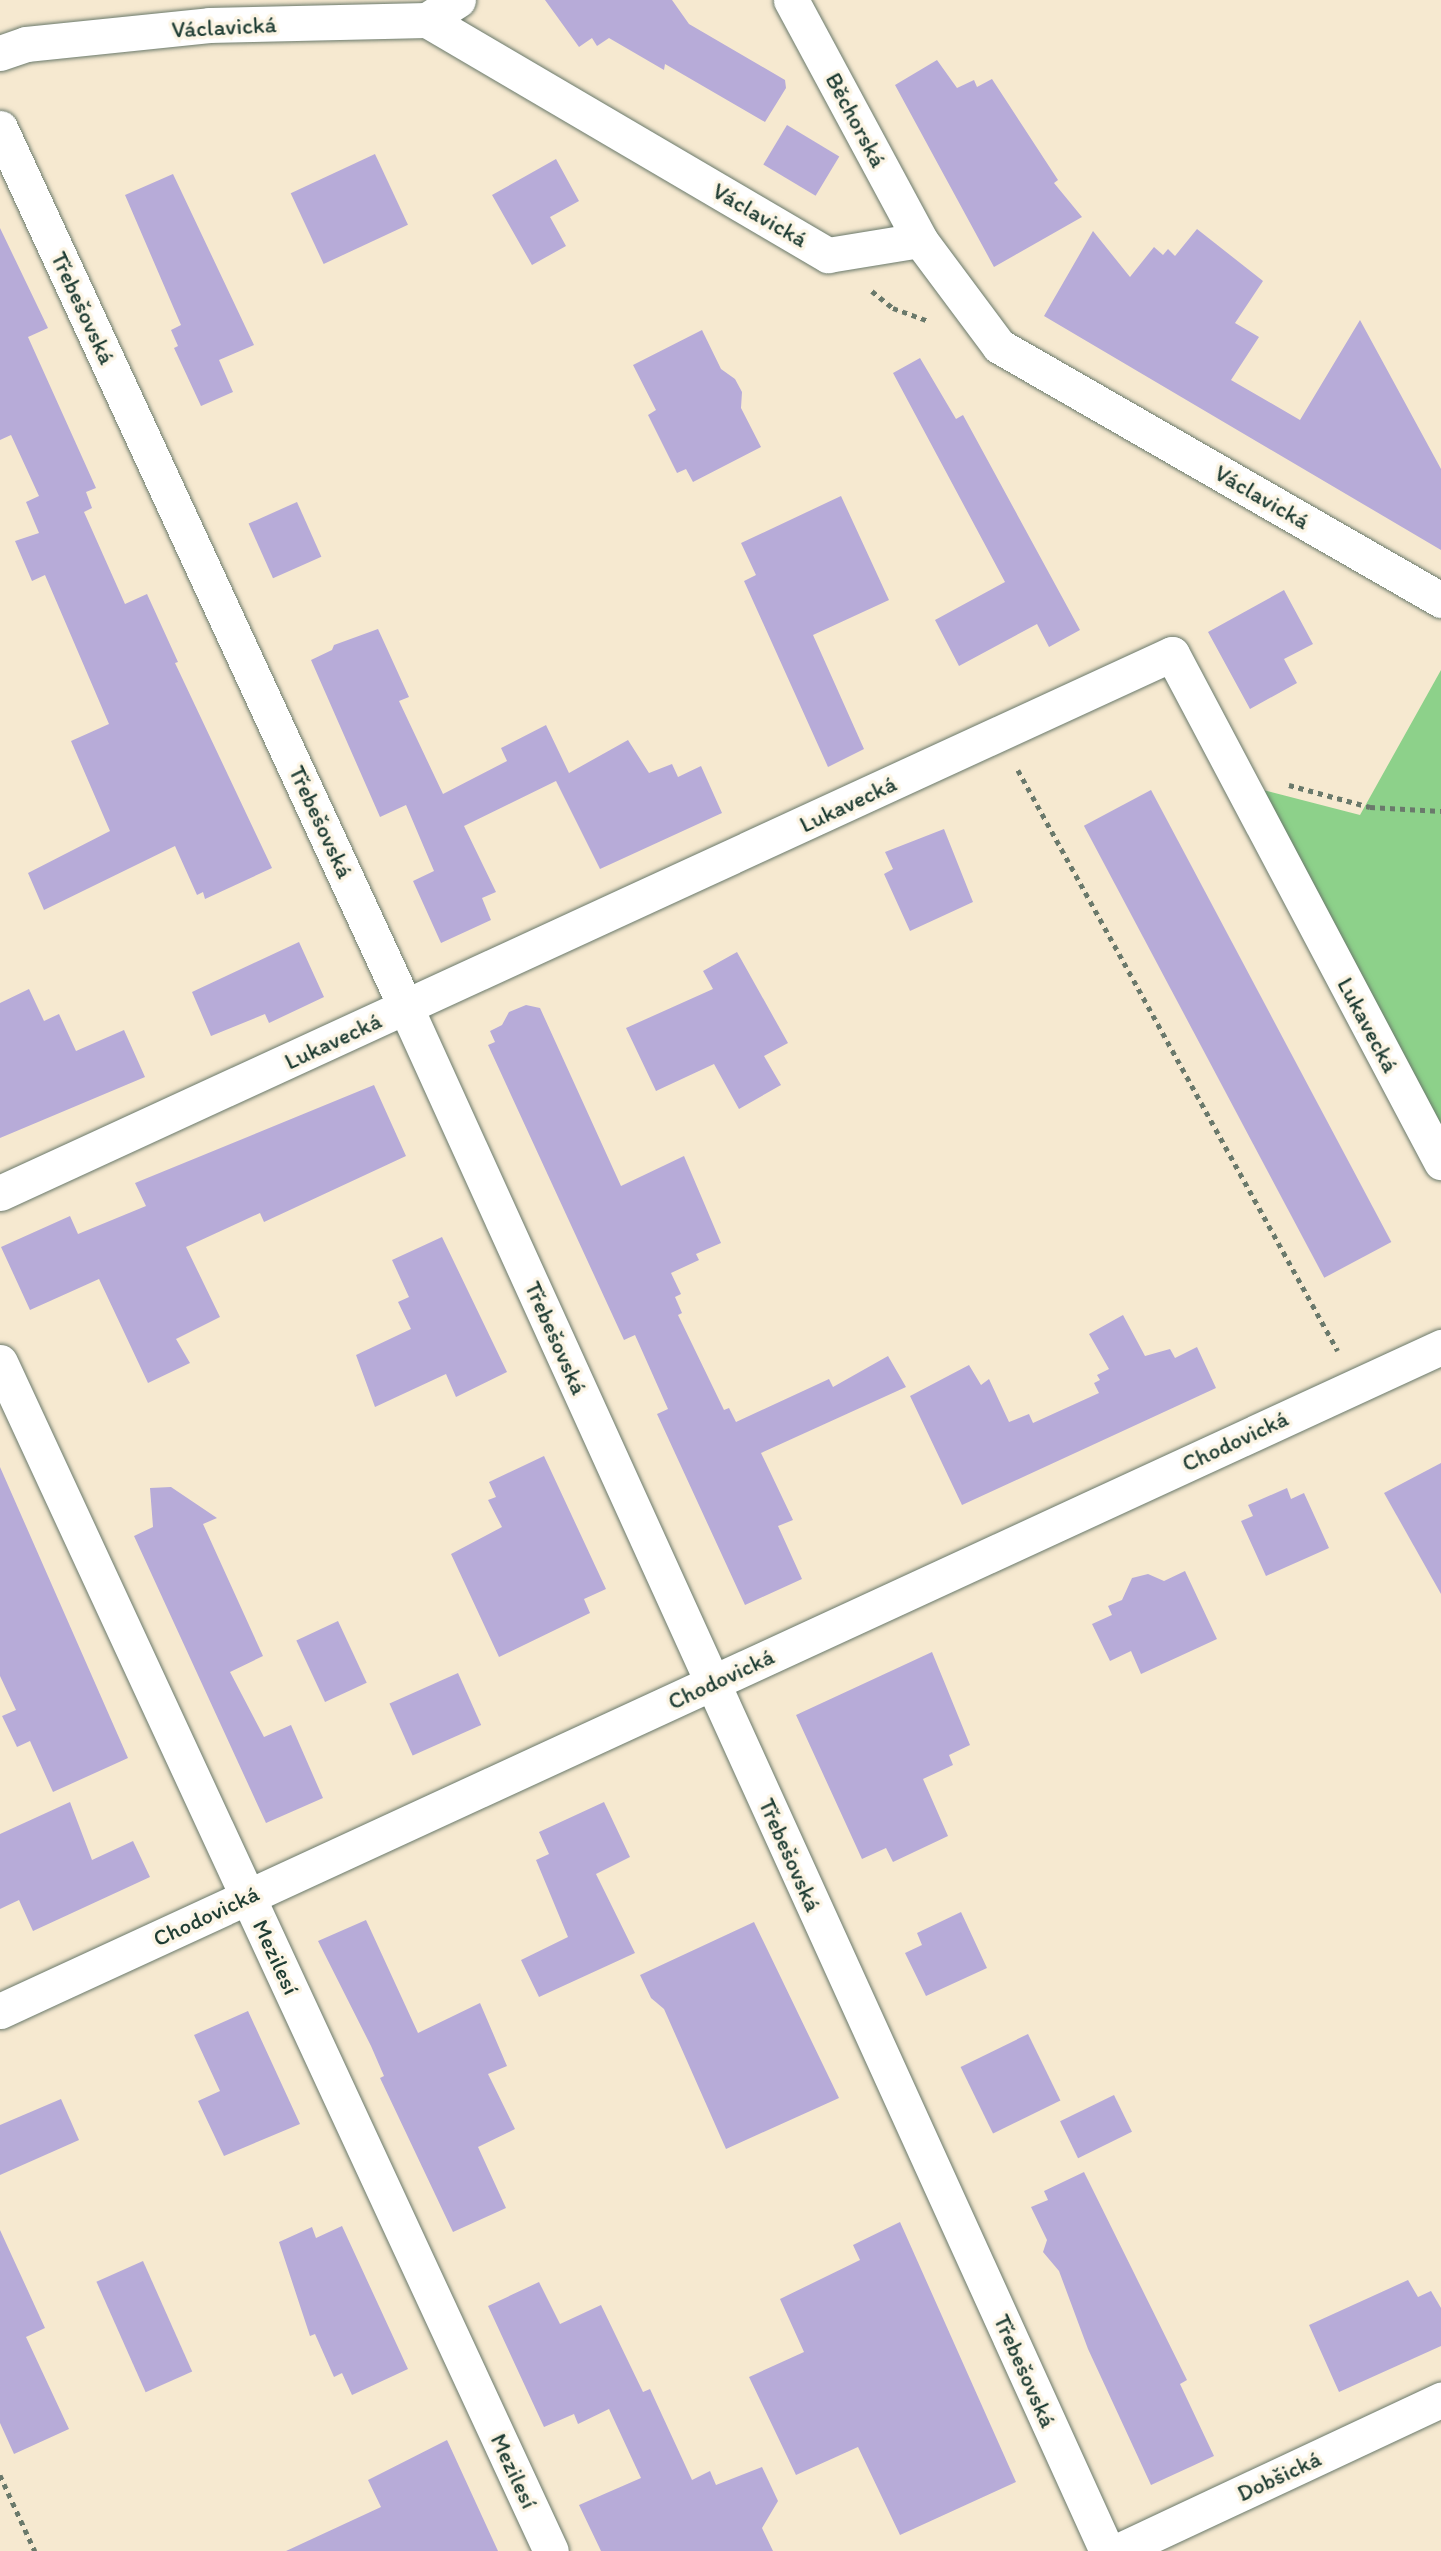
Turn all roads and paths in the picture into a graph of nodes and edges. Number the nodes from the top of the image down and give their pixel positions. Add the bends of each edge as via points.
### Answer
1 (458, 0) edge
2 (791, 0) edge
3 (427, 20) junction
4 (0, 53) edge
5 (0, 128) edge
6 (920, 240) junction
7 (828, 255) junction
8 (940, 325) dead end
9 (1441, 600) edge
10 (998, 734) junction
11 (1231, 769) junction
12 (1441, 811) edge
13 (406, 1008) junction
14 (1441, 1162) edge
15 (0, 1193) edge
16 (1441, 1347) edge
17 (0, 1362) edge
18 (1357, 1385) junction
19 (711, 1683) junction
20 (248, 1897) junction
21 (0, 2011) edge
22 (1441, 2400) edge
23 (0, 2475) edge
24 (35, 2551) edge
25 (551, 2551) edge
26 (1107, 2551) edge
27 (1118, 2551) edge

1 - 3 street
2 - 6 street, Běchorská
3 - 4 street, Václavická via 209,25 26,44
3 - 7 street, Václavická
5 - 13 street, Třebešovská
6 - 7 street, Václavická
6 - 9 street, Václavická via 999,346
7 - 8 path via 893,308
10 - 11 street, Lukavecká via 1172,653
10 - 13 street, Lukavecká
10 - 18 path
11 - 12 path via 1370,807
11 - 14 street, Lukavecká
13 - 15 street, Lukavecká
13 - 19 street, Třebešovská
16 - 18 street, Chodovická
17 - 20 street, Mezilesí
18 - 19 street, Chodovická
19 - 20 street, Chodovická
19 - 26 street, Třebešovská
20 - 21 street, Chodovická
20 - 25 street, Mezilesí
22 - 27 street, Dobšická
23 - 24 path

